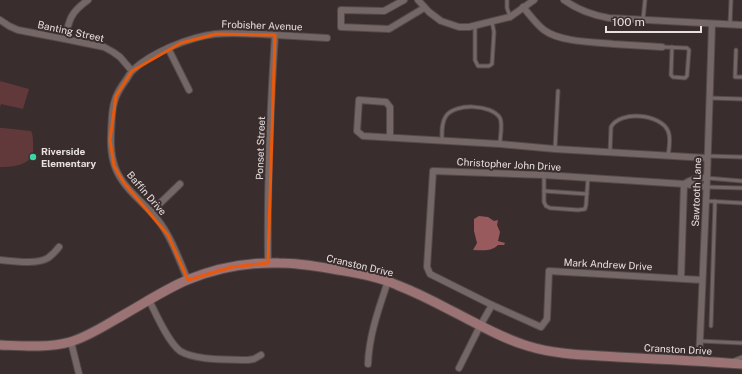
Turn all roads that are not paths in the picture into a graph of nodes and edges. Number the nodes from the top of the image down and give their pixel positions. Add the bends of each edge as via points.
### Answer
1 (88, 0) edge
2 (404, 0) edge
3 (418, 0) edge
4 (507, 0) edge
5 (533, 0) edge
6 (564, 0) edge
7 (645, 0) edge
8 (731, 0) edge
9 (524, 7) junction
10 (424, 8) junction
11 (510, 16) junction
12 (0, 20) edge
13 (644, 20) junction
14 (491, 22) junction
15 (712, 24) junction
16 (730, 25) junction
17 (742, 25) edge
18 (475, 26) junction
19 (275, 35) junction
20 (327, 38) dead end
21 (65, 39) junction
22 (662, 47) joint
23 (672, 47) junction
24 (168, 48) junction
25 (736, 50) dead end
26 (132, 71) junction
27 (742, 77) edge
28 (189, 90) dead end
29 (558, 91) dead end
30 (709, 98) junction
31 (742, 100) edge
32 (390, 138) junction
33 (442, 141) junction
34 (500, 144) junction
35 (555, 149) junction
36 (610, 152) junction
37 (668, 156) junction
38 (707, 157) junction
39 (742, 157) edge
40 (544, 175) junction
41 (588, 178) junction
42 (707, 178) junction
43 (742, 181) edge
44 (180, 184) dead end
45 (684, 184) junction
46 (706, 187) junction
47 (742, 188) edge
48 (544, 191) junction
49 (587, 194) junction
50 (706, 201) junction
51 (715, 201) junction
52 (742, 203) edge
53 (151, 212) junction
54 (59, 247) dead end
55 (0, 260) edge
56 (268, 263) junction
57 (428, 271) joint
58 (681, 278) junction
59 (188, 280) junction
60 (702, 280) junction
61 (388, 281) junction
62 (149, 300) junction
63 (492, 305) junction
64 (701, 311) junction
65 (711, 311) junction
66 (480, 326) junction
67 (711, 326) dead end
68 (700, 341) junction
69 (71, 342) junction
70 (742, 343) edge
71 (0, 345) edge
72 (261, 356) dead end
73 (742, 357) edge
74 (699, 361) junction
75 (723, 363) junction
76 (368, 364) dead end
77 (742, 364) edge
78 (459, 368) dead end
79 (79, 374) edge

1 - 21 street via 71,17
2 - 10 street via 384,11 341,10 341,27 389,29
3 - 10 street
4 - 11 lane
5 - 9 street
6 - 13 street via 598,16
7 - 13 lane
8 - 16 lane
9 - 11 street
9 - 22 street via 534,21 558,37 599,43
10 - 18 street via 450,24 459,27
11 - 14 street
12 - 21 street, Banting Street via 18,30
13 - 15 street
14 - 18 street
14 - 18 lane via 494,32 492,64 489,66 478,66 475,60
15 - 16 street
15 - 30 street, Sawtooth Lane
16 - 17 street
19 - 20 street, Frobisher Avenue
19 - 24 street, Frobisher Avenue via 216,34
19 - 56 street, Ponset Street
21 - 26 street, Banting Street via 104,47 120,57
22 - 23 lane
23 - 23 lane via 689,50 685,78 671,75
24 - 26 street, Frobisher Avenue
24 - 28 street
25 - 27 lane via 735,77
26 - 53 street, Baffin Drive via 116,96 110,149 114,166 121,179
29 - 35 lane
30 - 31 lane
30 - 38 street, Sawtooth Lane
32 - 32 street via 363,136 357,131 359,100 386,102 390,107
32 - 33 street
33 - 34 street
33 - 34 lane via 445,117 454,110 474,107 486,109 500,119
34 - 35 street
35 - 36 street
36 - 37 street
36 - 37 lane via 613,124 630,117 645,117 663,124 668,130
37 - 38 street
38 - 39 lane
38 - 42 street, Sawtooth Lane
40 - 41 street, Christopher John Drive
40 - 48 lane
40 - 57 street, Christopher John Drive via 432,171
41 - 45 street, Christopher John Drive
41 - 49 lane
42 - 43 lane
42 - 45 street, Christopher John Drive via 691,180
42 - 46 street, Sawtooth Lane
44 - 53 street
45 - 46 street, Christopher John Drive
45 - 58 street
46 - 47 lane
46 - 50 street, Sawtooth Lane
48 - 49 lane
48 - 49 lane via 546,206 578,210 585,209
50 - 51 lane
50 - 60 street, Sawtooth Lane
51 - 52 lane
51 - 65 lane
53 - 59 street, Baffin Drive via 168,235
54 - 55 street via 38,262
56 - 59 street, Cranston Drive via 232,266
56 - 61 street, Cranston Drive via 298,264
57 - 63 street, Mark Andrew Drive
58 - 60 street, Mark Andrew Drive
58 - 63 street, Mark Andrew Drive via 549,271 547,319 541,327
59 - 62 street, Cranston Drive
60 - 64 street, Sawtooth Lane
61 - 66 street, Cranston Drive
61 - 76 street via 374,324
62 - 69 street, Cranston Drive via 91,334
62 - 72 street via 172,343 189,355 248,360
63 - 66 street
64 - 65 lane
64 - 68 street, Sawtooth Lane
65 - 67 lane
66 - 74 street, Cranston Drive via 517,342 551,352
66 - 78 street
68 - 70 lane
68 - 74 street, Sawtooth Lane
69 - 71 street, Cranston Drive via 37,347
69 - 79 street
73 - 75 lane
74 - 75 street, Cranston Drive
75 - 77 street, Cranston Drive

